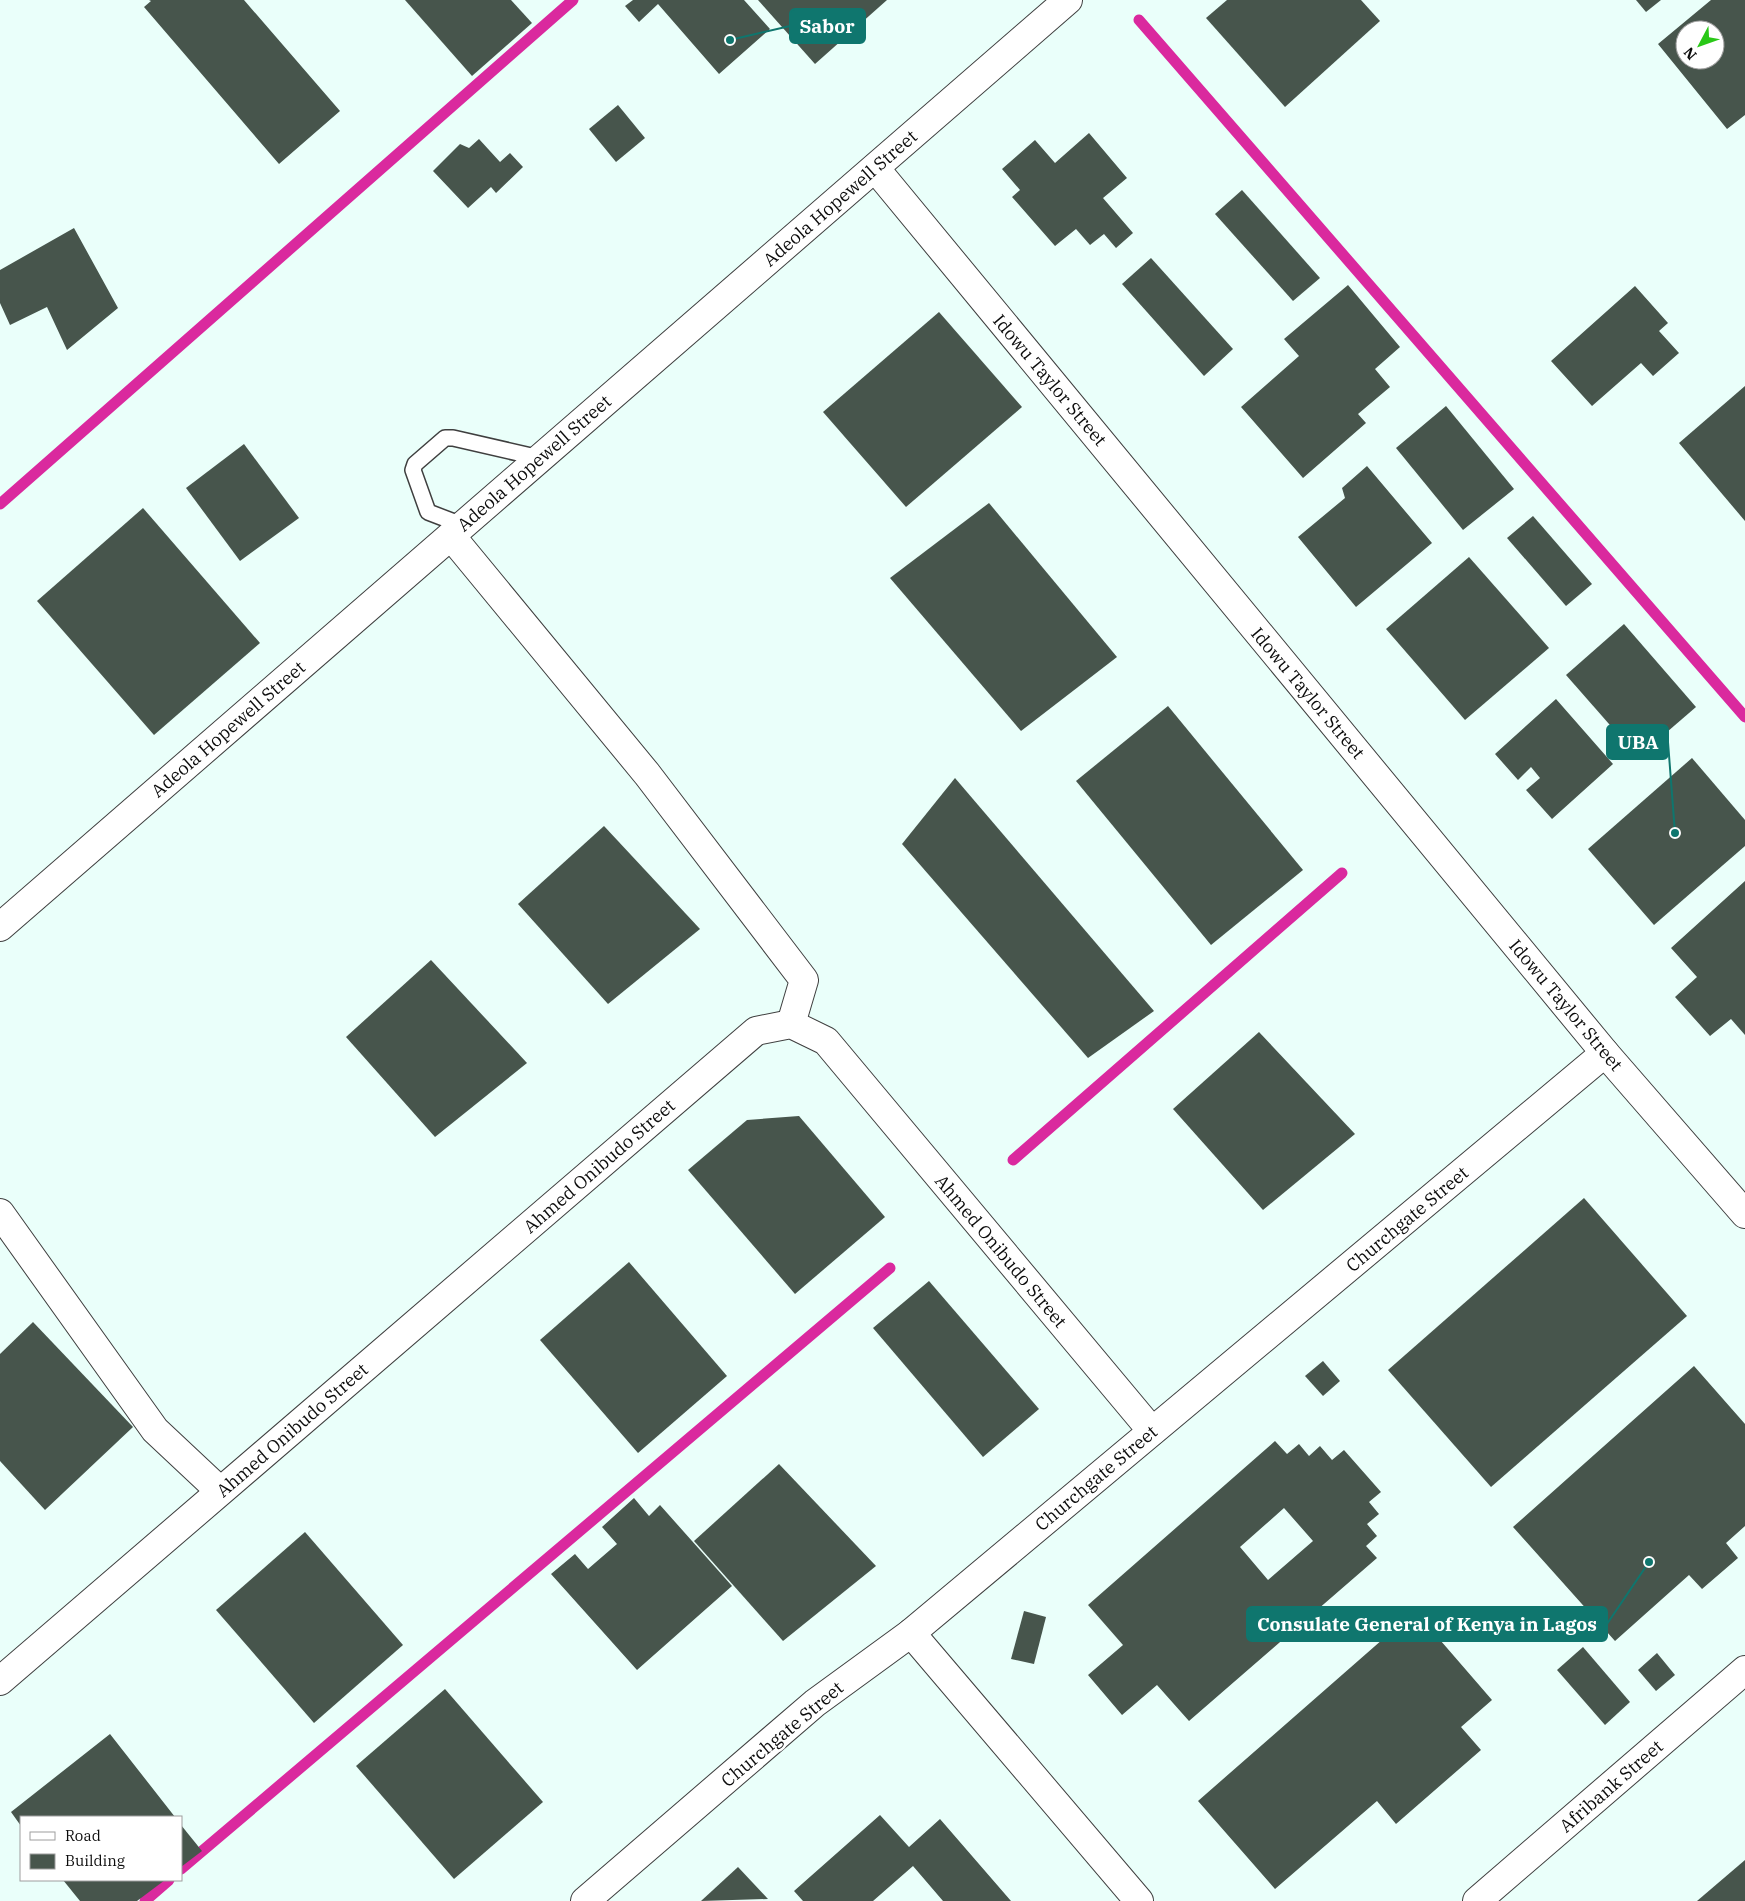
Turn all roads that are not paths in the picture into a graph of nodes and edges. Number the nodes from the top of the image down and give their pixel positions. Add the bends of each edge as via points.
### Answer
1 (1068, 0) edge
2 (875, 168) junction
3 (540, 458) junction
4 (456, 531) junction
5 (0, 927) edge
6 (791, 1024) junction
7 (1605, 1053) junction
8 (0, 1213) edge
9 (1745, 1214) edge
10 (1152, 1432) junction
11 (220, 1491) junction
12 (911, 1633) junction
13 (1745, 1670) edge
14 (0, 1681) edge
15 (585, 1901) edge
16 (1139, 1901) edge
17 (1477, 1901) edge

1 - 2 street, Adeola Hopewell Street
2 - 3 street, Adeola Hopewell Street
2 - 7 street, Idowu Taylor Street
3 - 4 street, Adeola Hopewell Street
3 - 4 lane via 445,438 415,464 413,470 428,512
4 - 5 street, Adeola Hopewell Street
4 - 6 street via 804,980
6 - 10 street, Ahmed Onibudo Street via 826,1041
6 - 11 street, Ahmed Onibudo Street via 756,1031
7 - 9 street, Idowu Taylor Street
7 - 10 street, Churchgate Street
8 - 11 street via 155,1430
10 - 12 street, Churchgate Street
11 - 14 street, Ahmed Onibudo Street
12 - 15 street, Churchgate Street via 815,1703
12 - 16 street
13 - 17 street, Afribank Street

